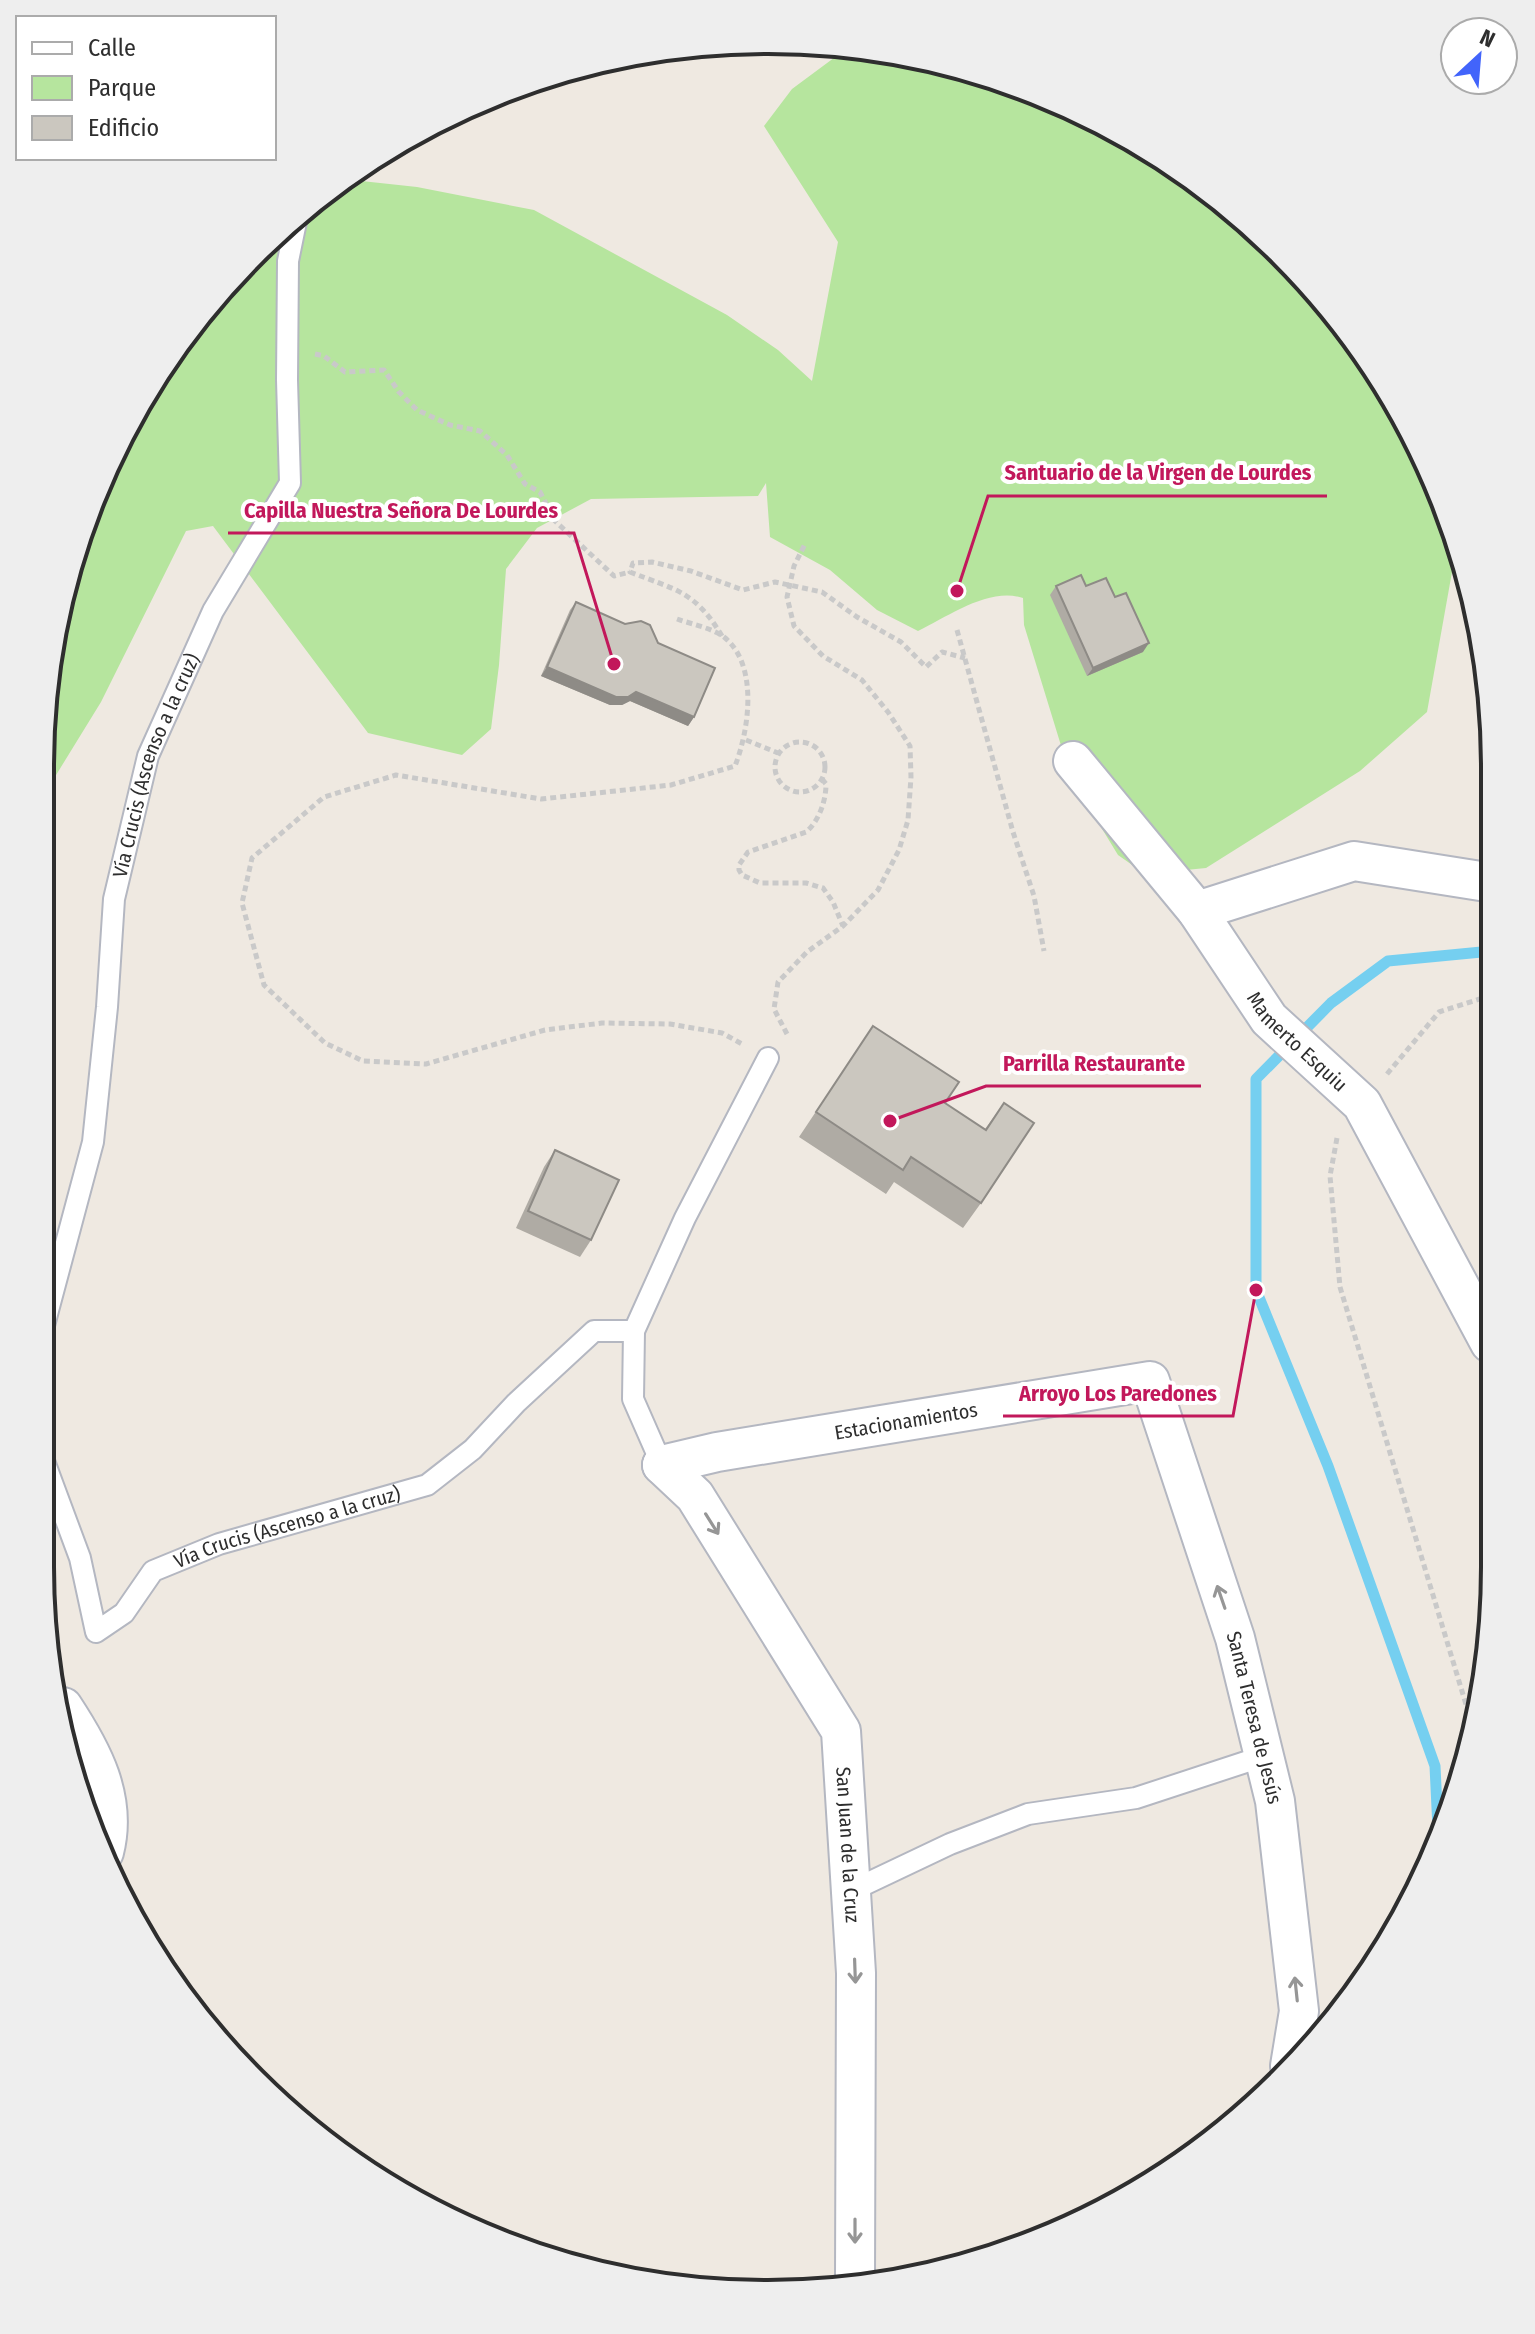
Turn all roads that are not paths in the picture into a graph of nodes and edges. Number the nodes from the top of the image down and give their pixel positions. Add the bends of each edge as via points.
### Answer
1 (293, 234) edge
2 (1073, 761) dead end
3 (1481, 881) edge
4 (1197, 911) junction
5 (768, 1058) road end
6 (54, 1288) edge
7 (1481, 1326) edge
8 (634, 1331) junction
9 (1150, 1381) joint
10 (662, 1465) junction
11 (54, 1488) edge
12 (71, 1718) edge
13 (1264, 1756) junction
14 (108, 1840) edge
15 (851, 1891) junction
16 (1293, 2049) edge
17 (855, 2275) edge

1 - 6 lane, Vía Crucis (Ascenso a la cruz) via 288,261 290,483 213,611 148,756 114,899 93,1142
2 - 4 street, Mamerto Esquiu
3 - 4 street via 1354,861
4 - 7 street, Mamerto Esquiu via 1269,1019 1362,1104
5 - 8 lane via 685,1218
8 - 10 lane via 633,1399
8 - 11 lane, Vía Crucis (Ascenso a la cruz) via 594,1331 473,1449 427,1485 219,1544 153,1571 124,1613 96,1632 80,1558
9 - 10 street, Estacionamientos
13 -> 9 street, Santa Teresa de Jesús via 1235,1638
10 -> 15 street, San Juan de la Cruz via 695,1496 841,1731
12 - 14 street via 106,1786
13 - 15 lane via 1136,1798 1028,1814
16 -> 13 street, Santa Teresa de Jesús via 1299,2011 1275,1801
15 -> 17 street, San Juan de la Cruz via 856,1973

